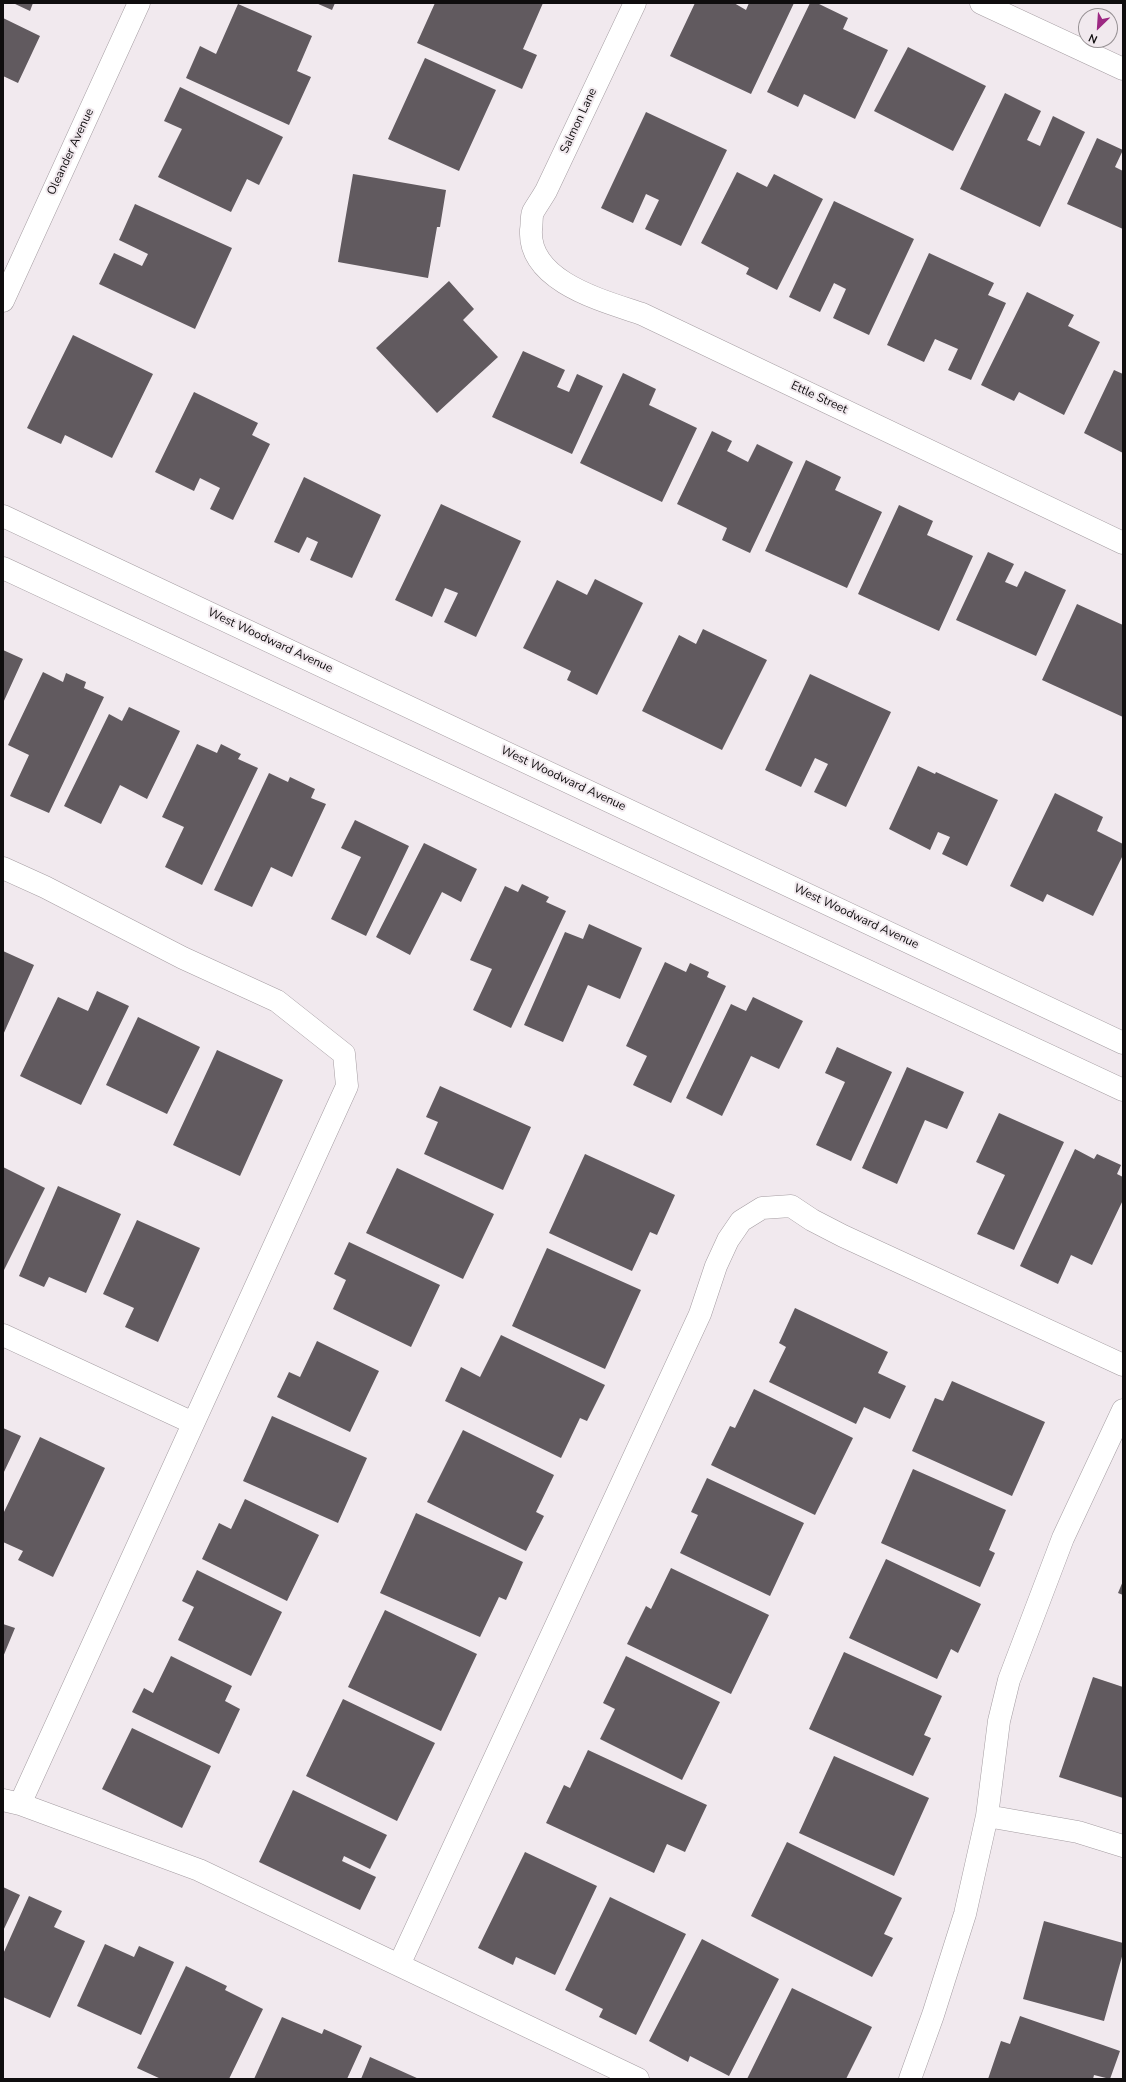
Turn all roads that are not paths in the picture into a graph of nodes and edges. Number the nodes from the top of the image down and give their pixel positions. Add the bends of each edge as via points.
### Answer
1 (139, 3) edge
2 (635, 3) edge
3 (981, 3) edge
4 (1123, 69) edge
5 (531, 240) joint
6 (3, 301) edge
7 (3, 516) edge
8 (1123, 543) edge
9 (3, 568) edge
10 (3, 868) edge
11 (1123, 1043) edge
12 (1123, 1090) edge
13 (3, 1335) edge
14 (1123, 1365) edge
15 (1123, 1410) edge
16 (193, 1423) junction
17 (12, 1802) edge
18 (987, 1816) junction
19 (1123, 1846) edge
20 (399, 1965) junction
21 (638, 2079) edge
22 (910, 2079) edge

1 - 6 street, Oleander Avenue
2 - 5 street, Salmon Lane via 546,191 532,213
3 - 4 street
5 - 8 street, Ettle Street via 542,263 558,280 642,314
7 - 11 street, West Woodward Avenue
9 - 12 street
10 - 16 street via 183,958 277,1001 344,1054 346,1086
13 - 16 street
14 - 20 street via 843,1236 791,1206 762,1208 741,1221 728,1240 716,1266 700,1314
15 - 18 street via 1063,1538 1009,1680 1000,1721
16 - 17 street
17 - 20 street via 199,1870
18 - 19 street via 1078,1832
18 - 22 street via 965,1914
20 - 21 street

